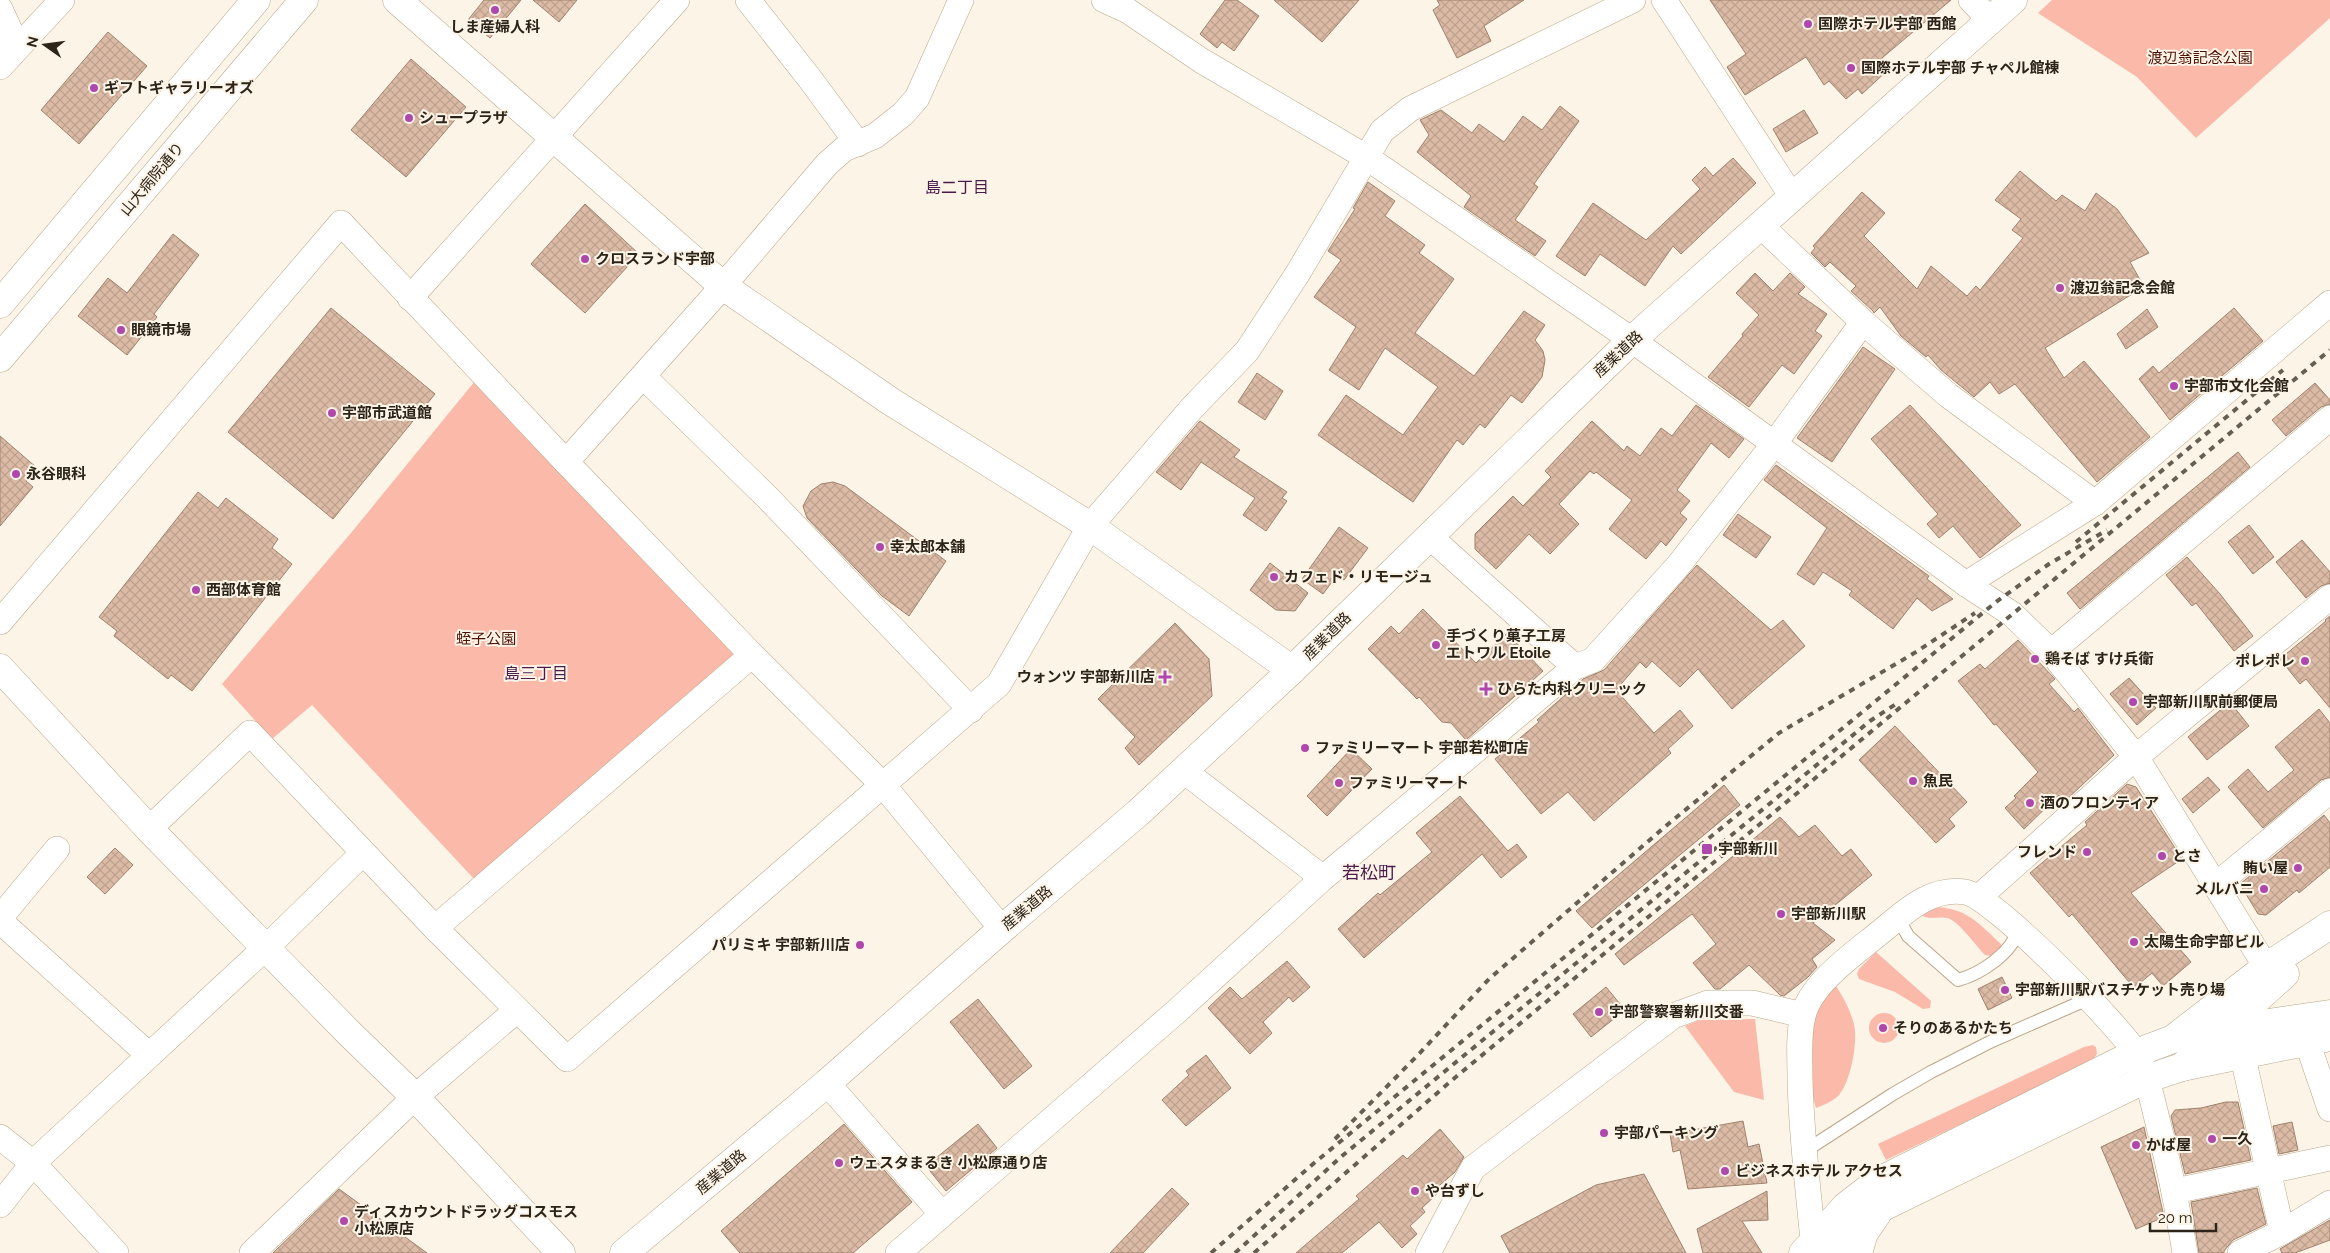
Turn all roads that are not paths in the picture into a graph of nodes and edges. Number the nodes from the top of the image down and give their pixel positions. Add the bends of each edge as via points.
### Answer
1 (62, 0) edge
2 (256, 0) edge
3 (304, 0) edge
4 (397, 0) edge
5 (677, 0) edge
6 (748, 0) edge
7 (962, 0) edge
8 (1104, 0) edge
9 (1633, 0) edge
10 (1664, 0) edge
11 (1971, 0) edge
12 (2013, 0) edge
13 (0, 9) edge
14 (1990, 20) junction
15 (0, 45) edge
16 (0, 67) edge
17 (554, 137) junction
18 (858, 144) junction
19 (1366, 157) junction
20 (1793, 198) junction
21 (1761, 226) junction
22 (723, 286) junction
23 (410, 298) junction
24 (2330, 303) edge
25 (0, 304) edge
26 (1863, 322) junction
27 (1632, 340) junction
28 (0, 358) edge
29 (644, 377) junction
30 (2330, 418) edge
31 (1774, 444) junction
32 (566, 462) junction
33 (2095, 503) junction
34 (1090, 526) junction
35 (1429, 536) junction
36 (1966, 584) junction
37 (2330, 597) edge
38 (0, 622) edge
39 (2052, 652) junction
40 (752, 655) junction
41 (1575, 667) junction
42 (0, 668) edge
43 (1292, 670) junction
44 (971, 710) junction
45 (2136, 757) junction
46 (1184, 771) junction
47 (883, 785) junction
48 (2330, 791) edge
49 (149, 829) junction
50 (57, 848) dead end
51 (363, 853) junction
52 (1323, 878) junction
53 (2216, 884) junction
54 (1980, 897) junction
55 (1902, 914) junction
56 (0, 919) edge
57 (435, 928) junction
58 (2326, 928) edge
59 (1002, 929) junction
60 (2018, 929) junction
61 (266, 947) junction
62 (2266, 967) junction
63 (2088, 999) junction
64 (517, 1010) junction
65 (2330, 1014) edge
66 (1803, 1015) junction
67 (2229, 1029) junction
68 (2312, 1032) edge
69 (2173, 1040) junction
70 (2243, 1053) junction
71 (2136, 1054) junction
72 (149, 1055) junction
73 (2182, 1067) junction
74 (2146, 1078) junction
75 (827, 1083) junction
76 (415, 1097) junction
77 (2330, 1109) edge
78 (0, 1137) edge
79 (1805, 1151) junction
80 (2330, 1158) edge
81 (33, 1163) junction
82 (2268, 1170) junction
83 (1808, 1183) junction
84 (2175, 1191) junction
85 (2330, 1202) edge
86 (0, 1205) edge
87 (1887, 1205) junction
88 (1841, 1212) junction
89 (942, 1214) junction
90 (2282, 1232) junction
91 (1813, 1250) edge
92 (116, 1253) edge
93 (252, 1253) edge
94 (561, 1253) edge
95 (624, 1253) edge
96 (898, 1253) edge
97 (1428, 1253) edge
98 (1858, 1253) edge
99 (2184, 1253) edge
100 (2240, 1253) edge

1 - 16 street
2 - 25 street
3 - 28 street, 山大病院通り
4 - 17 street
5 - 17 street
6 - 18 street
7 - 18 street via 917,98 896,120
8 - 19 street via 1128,11 1202,61
9 - 19 street via 1410,108 1382,131
10 - 20 street
11 - 14 street
12 - 14 street, 産業道路
13 - 15 street via 11,33
14 - 20 street, 産業道路
17 - 22 street
17 - 23 street
18 - 22 street via 844,149 826,164
19 - 27 street
19 - 34 street via 1298,274 1247,351 1193,407
20 - 21 street, 産業道路
21 - 26 street
21 - 27 street, 産業道路
22 - 29 street
22 - 34 street via 890,401
23 - 32 street
23 - 38 street via 341,223
24 - 33 street
26 - 31 street
26 - 33 street via 1949,396
27 - 31 street
27 - 35 street, 産業道路
29 - 32 street
29 - 44 street via 767,497
30 - 39 street
31 - 36 street
31 - 41 street via 1671,574 1594,660
32 - 40 street
33 - 36 street
34 - 43 street
34 - 44 street via 999,684
35 - 41 street
35 - 43 street, 産業道路
36 - 39 street via 2012,614
37 - 45 street
39 - 45 street
40 - 47 street
40 - 57 street
41 - 52 street
42 - 49 street
43 - 46 street, 産業道路
44 - 47 street
45 - 53 street
45 - 54 street
46 - 52 street
46 - 59 street, 産業道路
47 - 59 street
47 - 64 street via 567,1059
48 - 53 street
49 - 51 street via 250,733
49 - 61 street
50 - 56 street
51 - 57 street
51 - 61 street
52 - 89 street via 1176,1011
53 - 62 street
54 - 55 street via 1966,892 1942,892
54 - 60 street
55 - 60 lane via 1902,927 1908,936 1958,980 1969,977 2007,952 2016,940
55 - 66 street via 1837,966 1814,994
56 - 72 street
57 - 64 street
58 - 62 street
58 - 67 street
59 - 75 street, 産業道路
60 - 63 street
61 - 72 street
61 - 76 street
62 - 69 street
63 - 71 street
63 - 79 lane via 1931,1072
64 - 76 street
65 - 68 street
66 - 79 street via 1800,1059
66 - 97 street via 1752,1003 1708,1003 1673,1016 1472,1168
67 - 68 street
67 - 69 street
67 - 70 street
67 - 73 street
68 - 70 street
68 - 77 street
69 - 71 street
70 - 73 street
70 - 82 street
71 - 74 street
71 - 88 street via 1878,1182 1860,1193
72 - 81 street
73 - 74 street
74 - 84 street
74 - 87 street
75 - 89 street
75 - 95 street, 産業道路
76 - 93 street
76 - 94 street
78 - 81 street
79 - 83 street
80 - 82 street
81 - 86 street
81 - 92 street
82 - 84 street
82 - 90 street
83 - 88 street via 1825,1206
83 - 91 street
84 - 99 street
85 - 90 street
87 - 88 street via 1866,1212
87 - 91 street
87 - 98 street via 1864,1233
88 - 91 street
89 - 96 street
90 - 100 street

